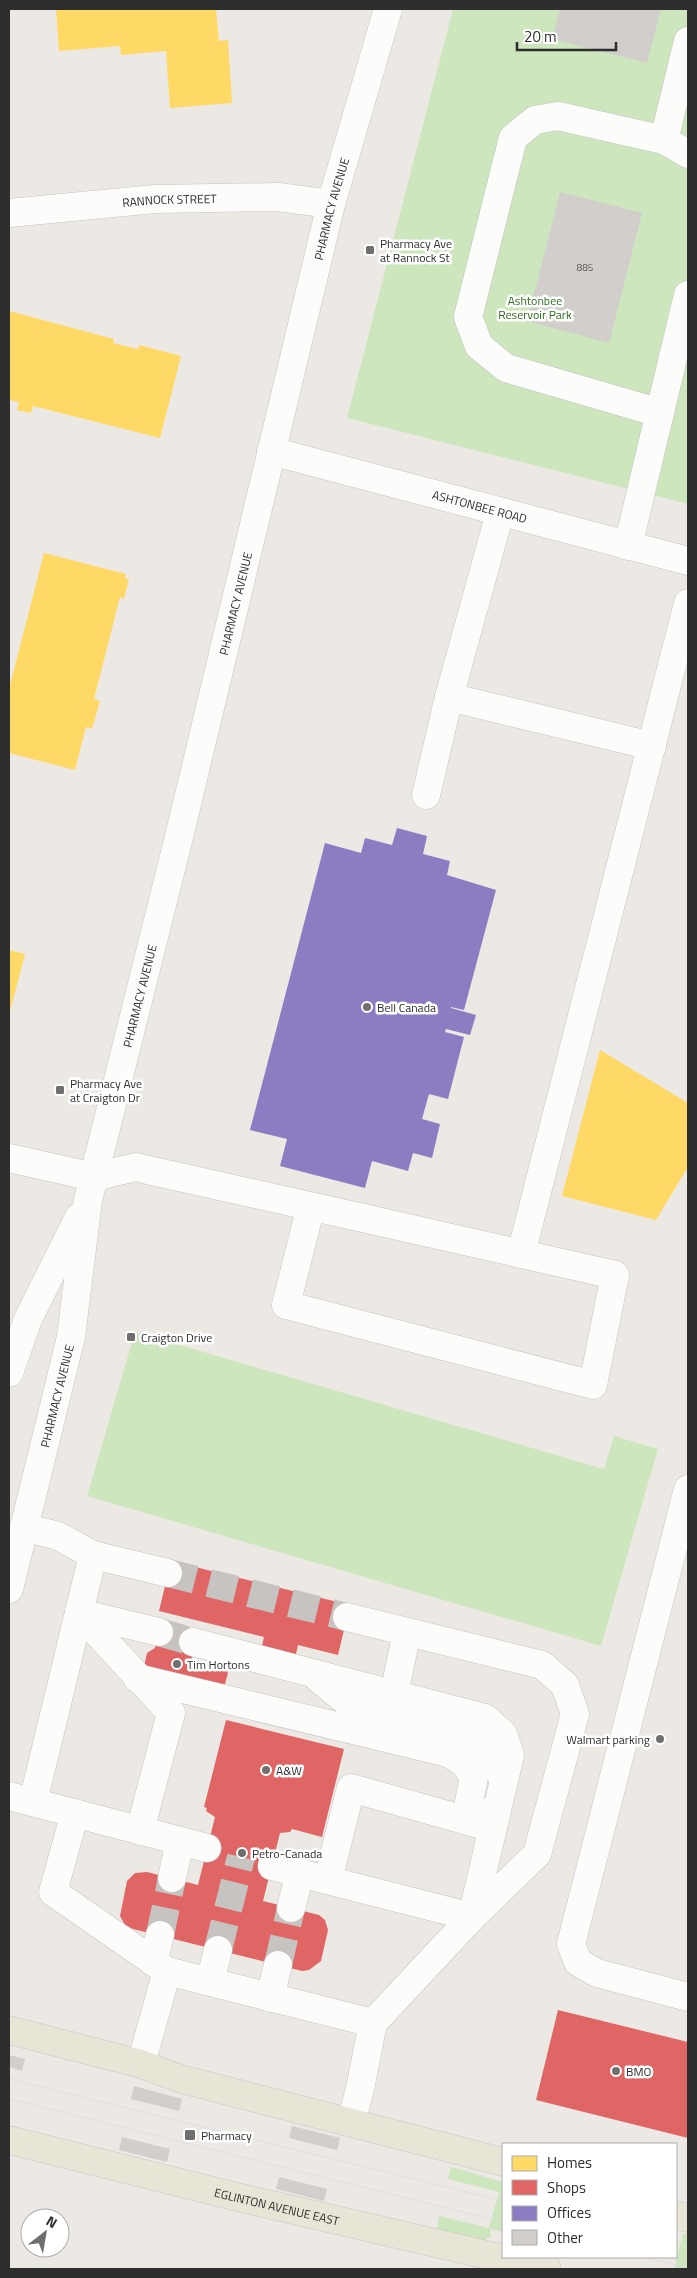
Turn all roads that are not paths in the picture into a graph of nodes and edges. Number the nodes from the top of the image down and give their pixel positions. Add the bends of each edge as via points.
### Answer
1 (388, 9) edge
2 (688, 41) edge
3 (664, 140) junction
4 (688, 154) edge
5 (331, 204) junction
6 (9, 213) edge
7 (688, 295) edge
8 (679, 371) edge
9 (660, 413) junction
10 (271, 451) junction
11 (500, 513) junction
12 (628, 546) junction
13 (688, 561) edge
14 (688, 603) edge
15 (449, 697) junction
16 (652, 746) junction
17 (426, 794) dead end
18 (9, 1158) edge
19 (91, 1188) junction
20 (311, 1206) junction
21 (521, 1254) junction
22 (9, 1373) edge
23 (688, 1489) edge
24 (24, 1527) junction
25 (93, 1555) junction
26 (168, 1573) tunnel mouth
27 (9, 1589) edge
28 (79, 1613) junction
29 (347, 1617) tunnel mouth
30 (159, 1632) tunnel mouth
31 (407, 1632) junction
32 (193, 1642) tunnel mouth
33 (311, 1673) junction
34 (137, 1678) junction
35 (394, 1694) junction
36 (504, 1779) junction
37 (21, 1799) edge
38 (75, 1813) junction
39 (493, 1828) junction
40 (140, 1831) junction
41 (180, 1841) junction
42 (207, 1848) dead end
43 (272, 1866) dead end
44 (300, 1873) junction
45 (172, 1878) tunnel mouth
46 (328, 1880) junction
47 (291, 1908) tunnel mouth
48 (472, 1918) junction
49 (160, 1935) tunnel mouth
50 (218, 1950) tunnel mouth
51 (278, 1965) tunnel mouth
52 (160, 1966) junction
53 (210, 1982) junction
54 (688, 1997) edge
55 (270, 1998) junction
56 (373, 2024) junction
57 (9, 2030) edge
58 (141, 2064) junction
59 (351, 2122) junction
60 (9, 2140) edge
61 (502, 2162) edge
62 (547, 2269) edge

1 - 5 street, PHARMACY AVENUE
2 - 3 street
3 - 4 street
3 - 9 street via 558,116 535,120 513,138 468,317 479,346 506,368
5 - 6 street, RANNOCK STREET via 278,197 155,200
5 - 10 street, PHARMACY AVENUE
7 - 8 street
8 - 9 street
9 - 12 street
10 - 11 street, ASHTONBEE ROAD
10 - 19 street, PHARMACY AVENUE via 180,837
11 - 12 street, ASHTONBEE ROAD
11 - 15 street
12 - 13 street, ASHTONBEE ROAD
14 - 16 street
15 - 16 street
15 - 17 street
16 - 21 street
18 - 19 street
19 - 20 street via 136,1167
19 - 22 street, PHARMACY AVENUE via 28,1319
19 - 24 street, PHARMACY AVENUE via 71,1337
20 - 21 street
20 - 21 street via 286,1305 593,1385 615,1276
23 - 54 street via 571,1944 578,1962 597,1973
24 - 25 street via 58,1536
24 - 27 street, PHARMACY AVENUE
25 - 26 street
25 - 28 street
28 - 30 street
28 - 34 street
28 - 37 street
29 - 31 street
31 - 35 street
31 - 48 street via 542,1665 565,1685 575,1714 537,1854
32 - 33 street
33 - 35 street
33 - 36 street via 358,1712 465,1738 486,1752
34 - 39 street via 448,1753 464,1763 474,1777 469,1802
34 - 40 street via 171,1713
35 - 36 street via 485,1718 503,1734 510,1755
36 - 39 street
37 - 38 street
38 - 40 street
38 - 52 street via 53,1892
39 - 46 street via 351,1788
39 - 48 street
40 - 41 street
41 - 42 street
41 - 45 street
43 - 44 street
44 - 46 street
44 - 47 street
46 - 48 street
48 - 56 street
49 - 52 street
50 - 53 street
51 - 55 street
52 - 53 street
52 - 58 street
53 - 55 street
55 - 56 street
56 - 59 street
57 - 58 main road
58 - 59 main road via 181,2079
59 - 61 main road
60 - 62 main road, EGLINTON AVENUE EAST

